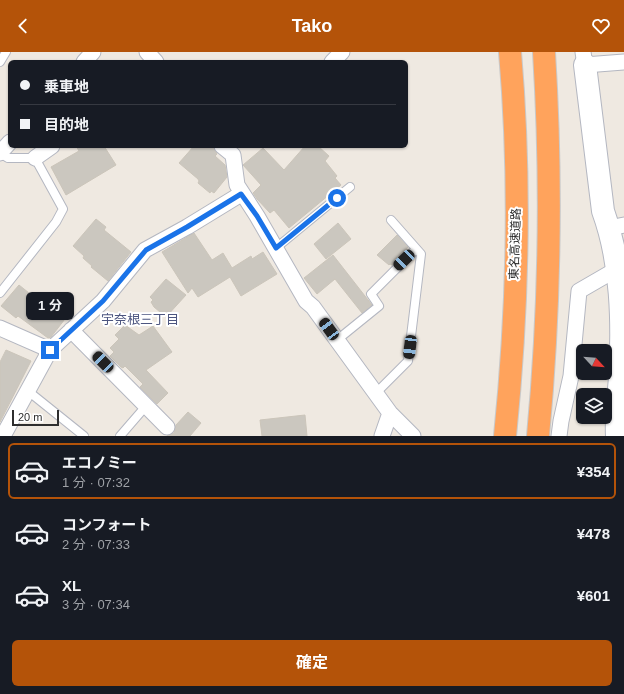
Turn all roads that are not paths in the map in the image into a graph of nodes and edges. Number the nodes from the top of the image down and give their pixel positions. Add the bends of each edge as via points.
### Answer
1 (6, 52) edge
2 (93, 52) edge
3 (147, 52) edge
4 (510, 52) edge
5 (544, 52) edge
6 (584, 58) edge
7 (86, 60) edge
8 (154, 60) edge
9 (0, 62) edge
10 (624, 62) edge
11 (8, 144) edge
12 (49, 148) edge
13 (233, 149) edge
14 (0, 153) edge
15 (35, 158) junction
16 (350, 187) dead end
17 (241, 194) junction
18 (391, 220) dead end
19 (617, 226) edge
20 (276, 248) junction
21 (416, 250) junction
22 (617, 269) junction
23 (0, 293) edge
24 (0, 328) edge
25 (71, 330) junction
26 (337, 340) junction
27 (50, 350) junction
28 (28, 391) junction
29 (376, 393) junction
30 (621, 400) edge
31 (146, 406) junction
32 (390, 413) junction
33 (167, 427) dead end
34 (3, 436) edge
35 (84, 436) edge
36 (120, 436) edge
37 (382, 436) edge
38 (412, 436) edge
39 (505, 436) edge
40 (538, 436) edge
41 (559, 436) edge
42 (618, 436) edge

1 - 9 lane
2 - 7 street
3 - 8 street
4 - 39 highway, 東名高速道路 via 516,118 516,199 510,383
5 - 40 highway via 550,202 548,300
6 - 10 street
6 - 19 street via 603,211
11 - 14 street
12 - 15 street
13 - 17 street via 237,185
14 - 15 lane via 8,158
15 - 23 lane via 63,209 56,222
16 - 20 lane
17 - 20 street
17 - 25 street via 146,250 103,301
18 - 21 lane
19 - 22 street
20 - 26 street via 306,301
21 - 26 lane via 370,294 379,306
21 - 29 lane via 421,254 408,362
22 - 30 street
22 - 41 street via 579,291 571,376
24 - 27 street
25 - 27 street
25 - 31 street
26 - 29 street
27 - 28 street
28 - 34 street
28 - 35 lane
29 - 32 street
30 - 42 street
31 - 33 street
31 - 36 lane
32 - 37 street
32 - 38 street

